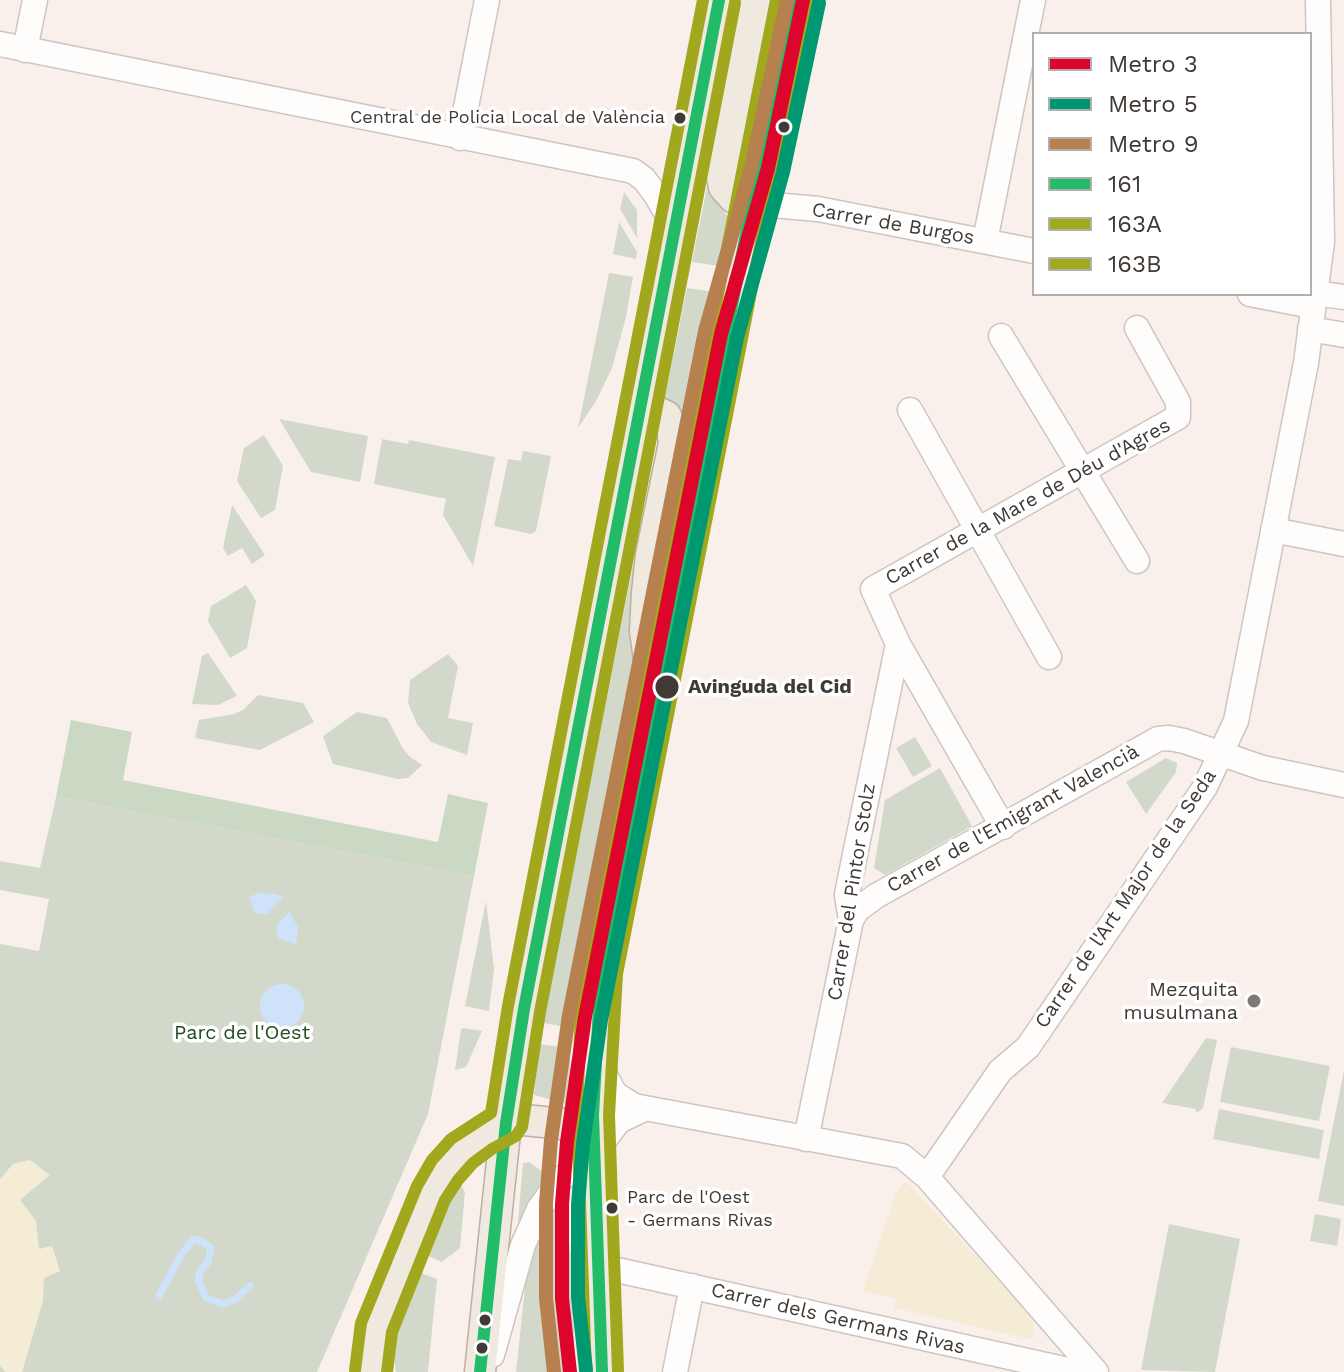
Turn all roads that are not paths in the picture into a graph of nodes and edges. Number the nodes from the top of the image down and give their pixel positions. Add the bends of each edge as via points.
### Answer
1 (35, 0) edge
2 (487, 0) edge
3 (719, 0) edge
4 (756, 0) edge
5 (792, 0) edge
6 (1033, 0) edge
7 (1318, 0) edge
8 (0, 44) edge
9 (25, 50) junction
10 (460, 138) junction
11 (751, 203) junction
12 (985, 241) junction
13 (673, 243) junction
14 (1032, 251) edge
15 (1258, 296) edge
16 (1344, 297) edge
17 (1312, 309) junction
18 (1137, 328) dead end
19 (1344, 335) edge
20 (1001, 336) dead end
21 (639, 410) junction
22 (910, 410) dead end
23 (1083, 472) junction
24 (1273, 530) junction
25 (977, 532) junction
26 (1344, 544) edge
27 (1137, 561) dead end
28 (898, 644) junction
29 (1049, 657) dead end
30 (653, 718) junction
31 (1220, 755) junction
32 (1344, 785) edge
33 (1003, 827) junction
34 (851, 920) junction
35 (596, 1044) junction
36 (644, 1109) junction
37 (506, 1123) junction
38 (806, 1139) junction
39 (595, 1152) junction
40 (927, 1177) junction
41 (599, 1266) junction
42 (692, 1286) junction
43 (376, 1328) junction
44 (356, 1372) edge
45 (371, 1372) edge
46 (480, 1372) edge
47 (487, 1372) edge
48 (602, 1372) edge
49 (675, 1372) edge
50 (1077, 1372) edge
51 (1096, 1372) edge

1 - 9 street
2 - 10 street
3 - 13 main road
4 - 11 main road via 722,177 734,198
5 - 11 main road
6 - 12 street
7 - 17 street, Carrer de l'Art Major de la Seda via 1322,242
8 - 9 street
9 - 10 street
10 - 13 street via 633,171 667,214
11 - 12 street, Carrer de Burgos via 818,209
11 - 30 main road
12 - 14 street, Carrer de Burgos
13 - 21 main road
15 - 17 street
16 - 17 street
17 - 19 street
17 - 24 street, Carrer de l'Art Major de la Seda
18 - 23 street, Carrer de la Mare de Déu d'Agres via 1180,412
20 - 23 street
21 - 30 main road via 666,416 674,443 647,593
21 - 37 main road
22 - 25 street
23 - 25 street, Carrer de la Mare de Déu d'Agres
23 - 27 street
24 - 26 street
24 - 31 street, Carrer de l'Art Major de la Seda via 1236,721
25 - 28 street, Carrer de la Mare de Déu d'Agres via 873,589
25 - 29 street
28 - 33 street
28 - 34 street, Carrer del Pintor Stolz via 847,895
30 - 35 main road via 601,972
31 - 32 street
31 - 33 street, Carrer de l'Emigrant Valencià via 1169,738 1149,743
31 - 40 street, Carrer de l'Art Major de la Seda via 1205,787 1028,1047 1000,1071
33 - 34 street, Carrer de l'Emigrant Valencià via 876,896
34 - 38 street, Carrer del Pintor Stolz
35 - 36 street via 600,1066 615,1094
35 - 39 main road
36 - 38 street
36 - 39 street via 619,1121
37 - 39 main road via 563,1124 579,1132
37 - 43 main road via 462,1151 445,1170
37 - 46 main road
38 - 40 street via 902,1156
39 - 41 main road
39 - 47 street via 560,1180 539,1209 523,1245
40 - 51 street
41 - 42 street, Carrer dels Germans Rivas
41 - 48 main road
42 - 49 street
42 - 50 street, Carrer dels Germans Rivas
43 - 44 street
43 - 45 main road

